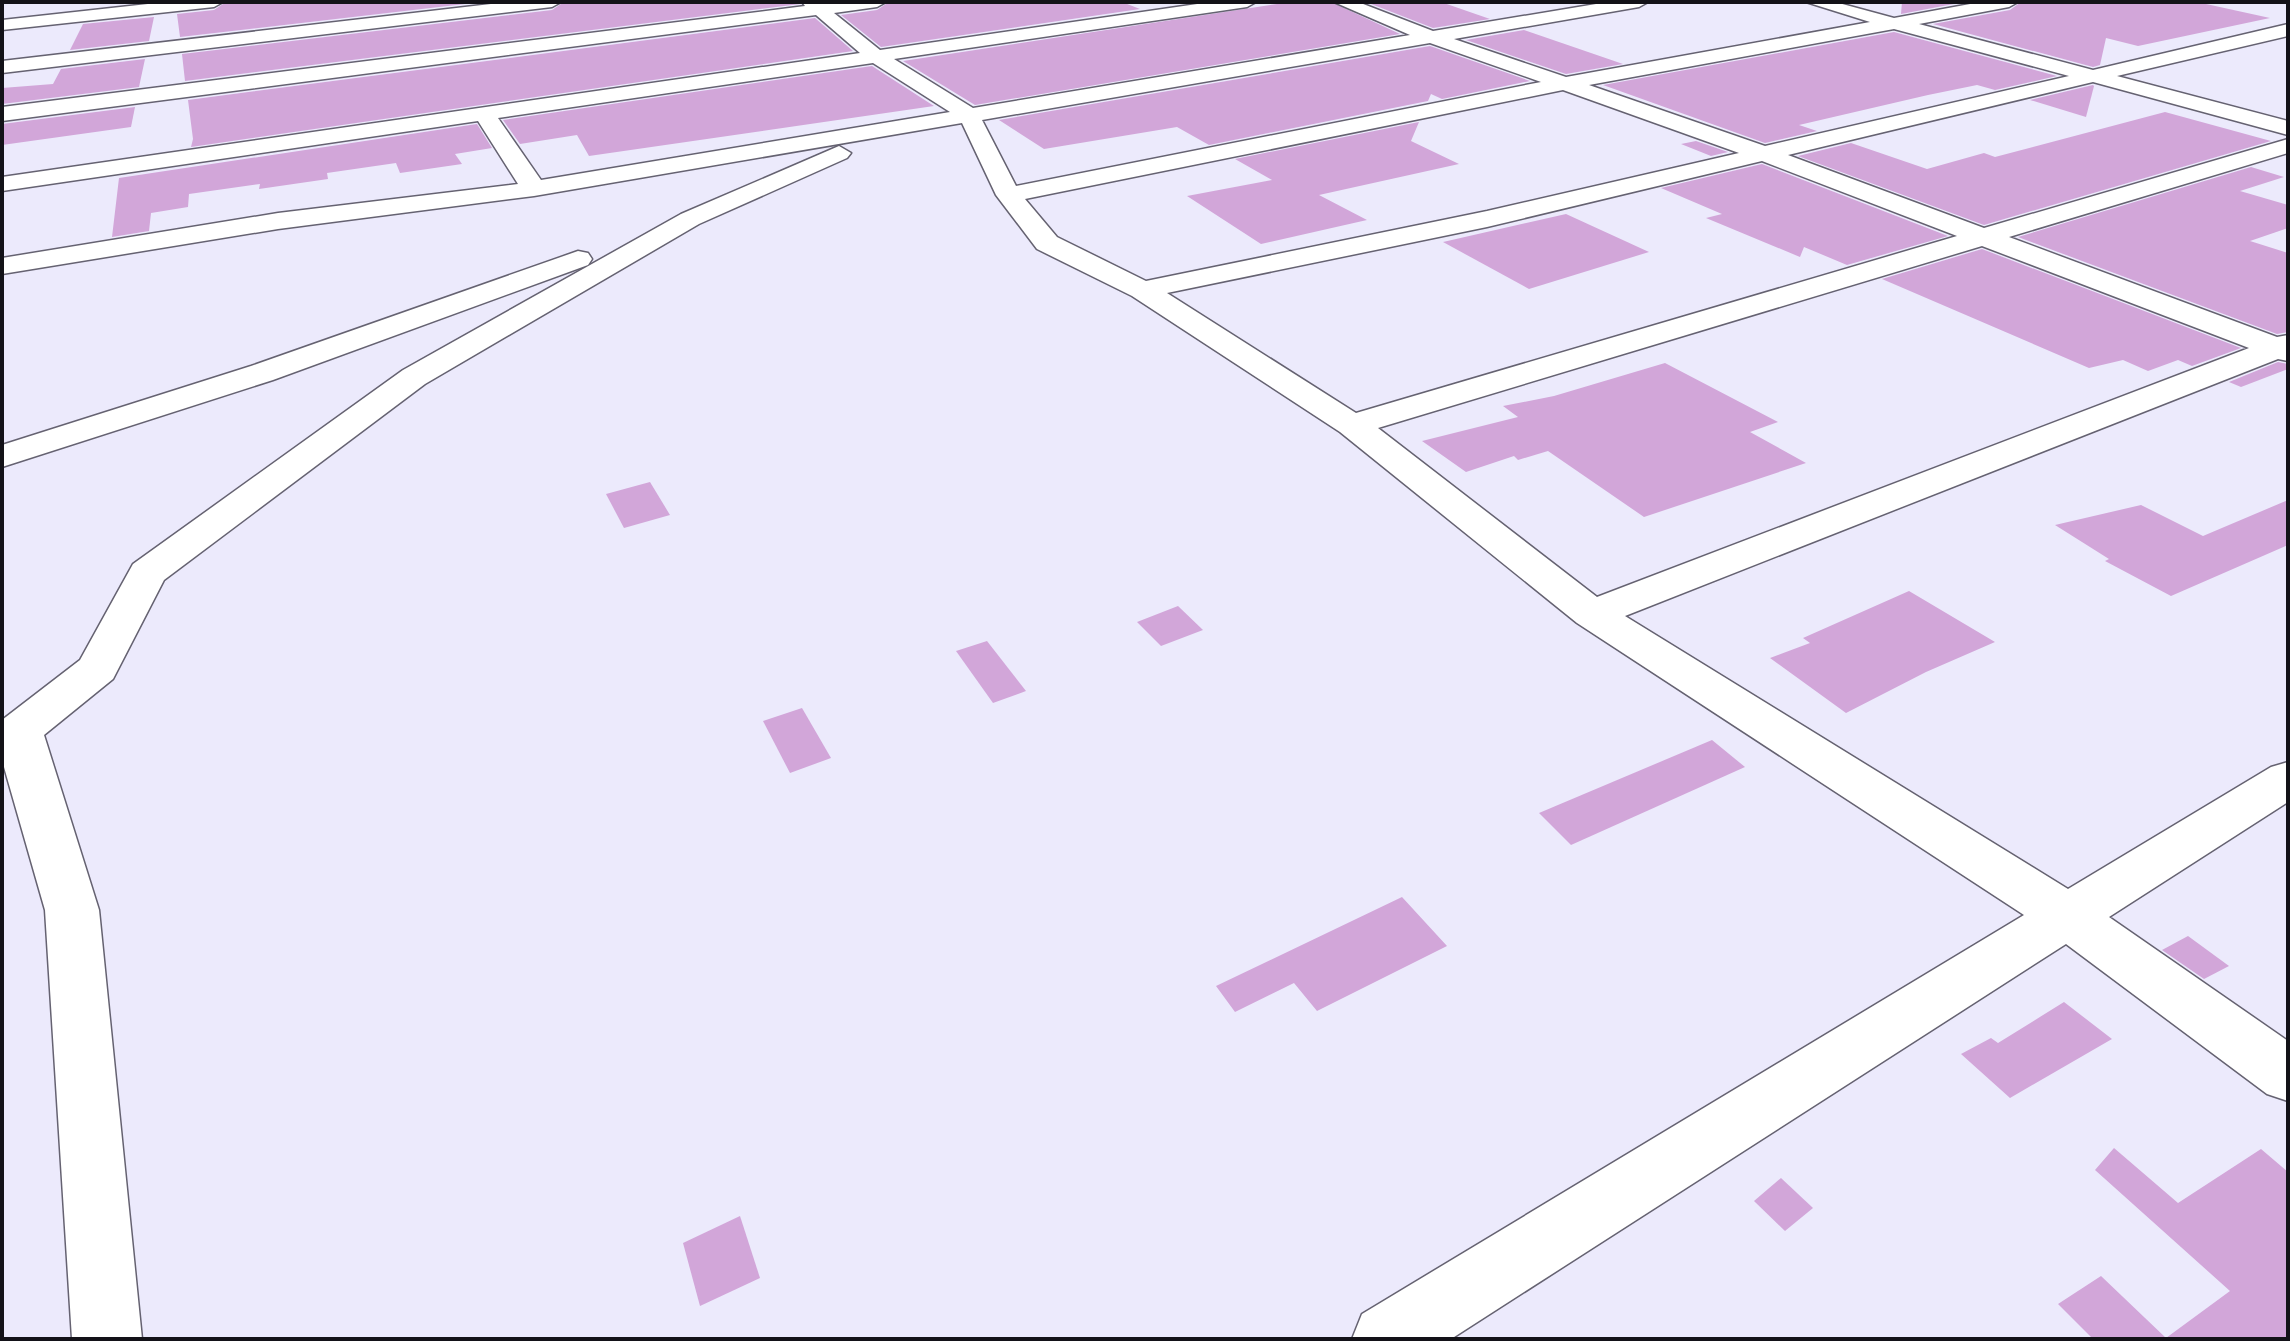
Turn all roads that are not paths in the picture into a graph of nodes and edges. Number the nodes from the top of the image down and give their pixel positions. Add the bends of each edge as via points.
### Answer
1 (56, 2) edge
2 (214, 2) edge
3 (552, 2) edge
4 (877, 2) edge
5 (1247, 2) edge
6 (1343, 2) edge
7 (1639, 2) edge
8 (1815, 2) edge
9 (2009, 2) edge
10 (815, 6) edge
11 (2285, 19) edge
12 (2, 23) edge
13 (1896, 23) junction
14 (63, 32) edge
15 (1428, 36) junction
16 (874, 55) junction
17 (2, 67) edge
18 (2093, 75) junction
19 (1563, 84) junction
20 (29, 111) junction
21 (483, 112) junction
22 (2, 114) edge
23 (969, 115) junction
24 (896, 127) junction
25 (2288, 128) edge
26 (2288, 146) edge
27 (1759, 152) junction
28 (534, 189) junction
29 (3, 190) edge
30 (1008, 195) junction
31 (690, 219) junction
32 (1981, 235) junction
33 (2, 266) edge
34 (1142, 290) junction
35 (2285, 348) edge
36 (1352, 425) junction
37 (2, 456) edge
38 (1592, 614) junction
39 (10, 738) edge
40 (2288, 779) edge
41 (2066, 915) junction
42 (2288, 1075) edge
43 (107, 1339) edge
44 (1387, 1339) edge

1 - 12 street
2 - 14 street
3 - 14 street
4 - 10 street
5 - 16 street
6 - 15 street
7 - 15 street
8 - 13 street
9 - 13 street
10 - 16 street
10 - 20 street
11 - 18 street
12 - 14 street
13 - 18 street
13 - 19 street
14 - 17 street
14 - 20 street
15 - 19 street
15 - 23 street
16 - 21 street
16 - 23 street
18 - 25 street
18 - 27 street
19 - 27 street
19 - 30 street
20 - 22 street
20 - 29 street
21 - 28 street
21 - 29 street
23 - 24 street
23 - 30 street
24 - 28 street
24 - 31 street
26 - 32 street
27 - 32 street
27 - 34 street via 1487,219
28 - 33 street via 278,221
30 - 34 street via 1047,243
31 - 37 street via 262,373
31 - 39 street via 414,377 147,573 97,669
32 - 35 street
32 - 36 street
34 - 36 street
35 - 38 street
36 - 38 street
38 - 41 street
39 - 43 street via 72,910
40 - 41 street
41 - 42 street
41 - 44 street

